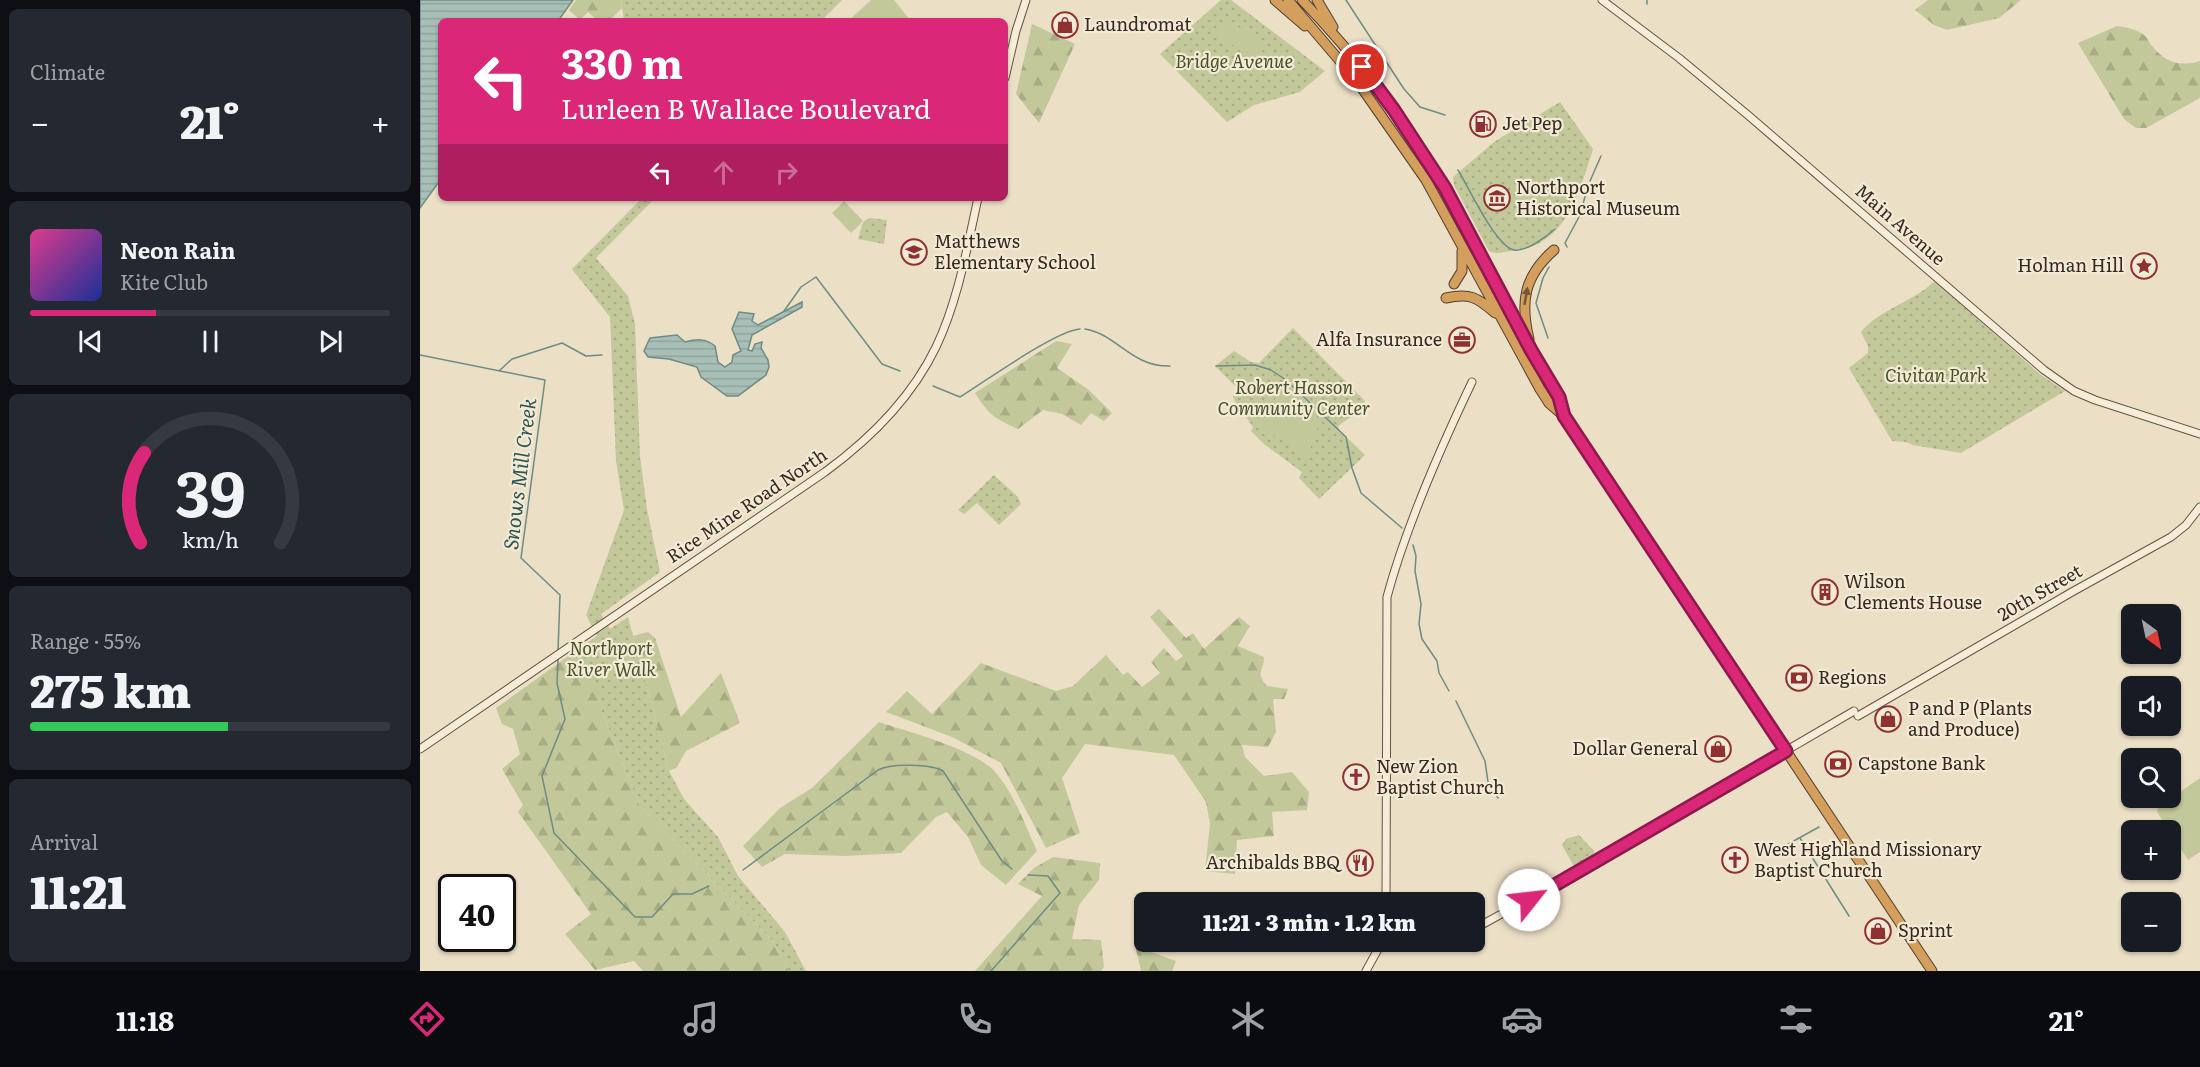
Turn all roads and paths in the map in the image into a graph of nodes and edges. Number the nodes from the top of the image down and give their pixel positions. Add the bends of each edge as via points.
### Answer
1 (1026, 0) edge
2 (1275, 0) edge
3 (1288, 0) edge
4 (1302, 0) edge
5 (1317, 0) edge
6 (1602, 0) edge
7 (1320, 37) junction
8 (1351, 54) junction
9 (1008, 65) edge
10 (977, 201) edge
11 (1460, 239) junction
12 (1554, 250) dead end
13 (1454, 284) dead end
14 (1446, 298) dead end
15 (1500, 317) junction
16 (1531, 350) junction
17 (1472, 382) dead end
18 (1564, 416) junction
19 (2200, 434) edge
20 (2200, 507) edge
21 (420, 749) edge
22 (1786, 751) junction
23 (1386, 892) edge
24 (1485, 923) edge
25 (1376, 952) edge
26 (1366, 971) edge
27 (1932, 971) edge

1 - 9 main road
2 - 7 highway
3 - 7 highway
4 - 8 highway
5 - 8 highway
6 - 19 main road, Main Avenue via 1749,116 2044,370 2095,400
7 - 11 highway via 1410,156
8 - 16 highway via 1394,110 1441,183
10 - 21 main road, Rice Mine Road North via 950,311 935,348 922,372 872,434 825,472
11 - 13 highway via 1464,266
11 - 15 highway
16 -> 12 highway via 1524,308 1527,289 1534,272
14 - 15 highway via 1477,298
15 - 18 highway via 1549,403
16 - 18 highway via 1559,397
17 - 23 main road via 1424,493 1387,597
18 - 22 highway
20 - 22 main road, 20th Street via 2171,537
22 - 24 main road, 20th Street
22 - 27 highway
25 - 26 main road

